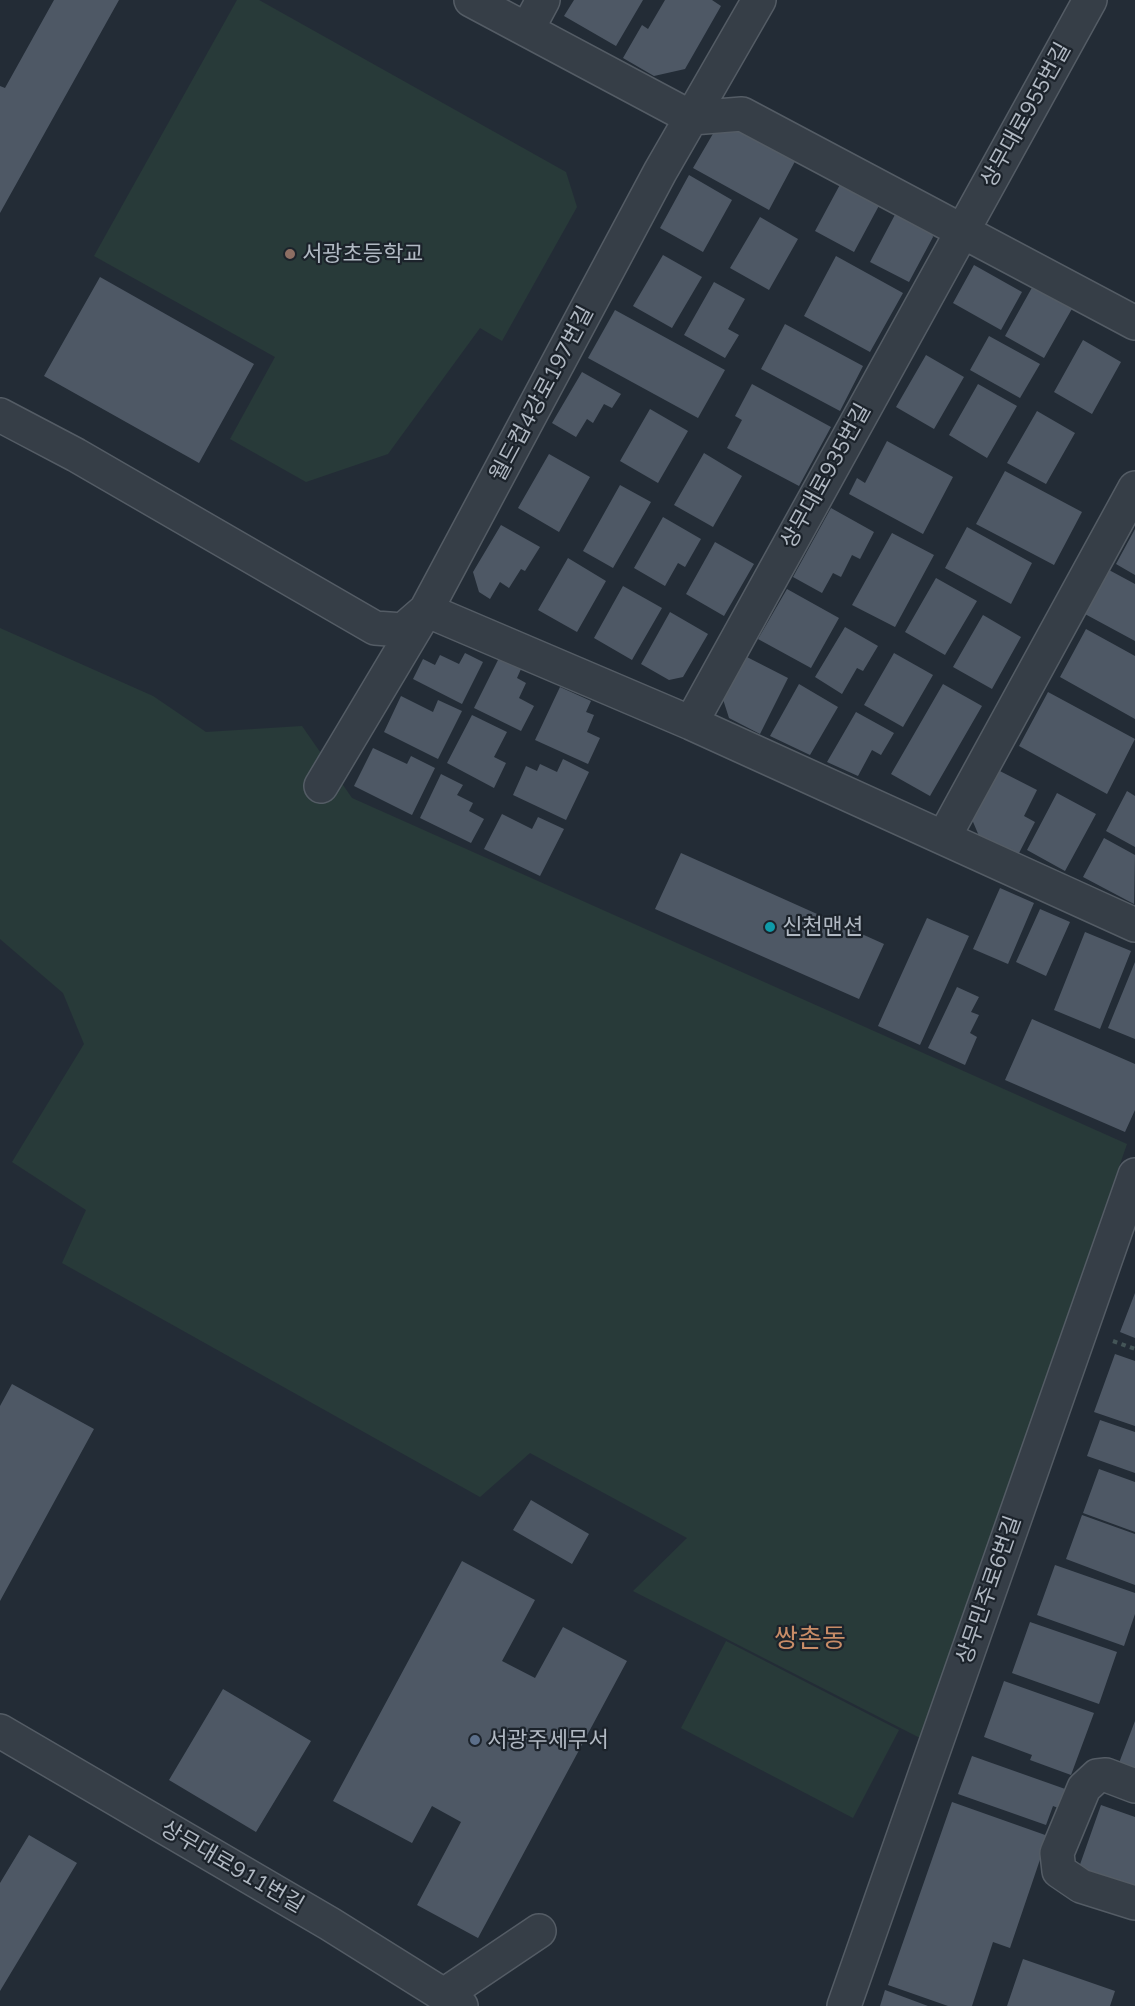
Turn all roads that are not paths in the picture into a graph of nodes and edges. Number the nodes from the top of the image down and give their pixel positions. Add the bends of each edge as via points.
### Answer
1 (471, 0) edge
2 (543, 0) edge
3 (759, 0) edge
4 (1090, 0) edge
5 (527, 30) junction
6 (692, 118) junction
7 (962, 230) junction
8 (1135, 323) edge
9 (0, 415) edge
10 (1135, 488) edge
11 (426, 610) junction
12 (691, 723) junction
13 (321, 786) dead end
14 (944, 837) junction
15 (1135, 925) edge
16 (1135, 1175) edge
17 (4, 1742) edge
18 (1135, 1786) edge
19 (1135, 1904) edge
20 (539, 1931) dead end
21 (453, 2001) edge
22 (844, 2006) edge

1 - 5 street
2 - 5 street
3 - 6 street, 월드컵4강로197번길
4 - 7 street, 상무대로955번길
5 - 6 street
6 - 7 street via 742,114
6 - 11 street, 월드컵4강로197번길
7 - 8 street
7 - 12 street, 상무대로935번길
9 - 11 street via 375,628 403,630
10 - 14 street
11 - 12 street
11 - 13 street, 월드컵4강로197번길
12 - 14 street
14 - 15 street
16 - 22 street, 상무민주로6번길
17 - 21 street, 상무대로911번길 via 330,1924
18 - 19 street via 1106,1775 1097,1776 1084,1788 1057,1853 1059,1871 1081,1886
20 - 21 street

